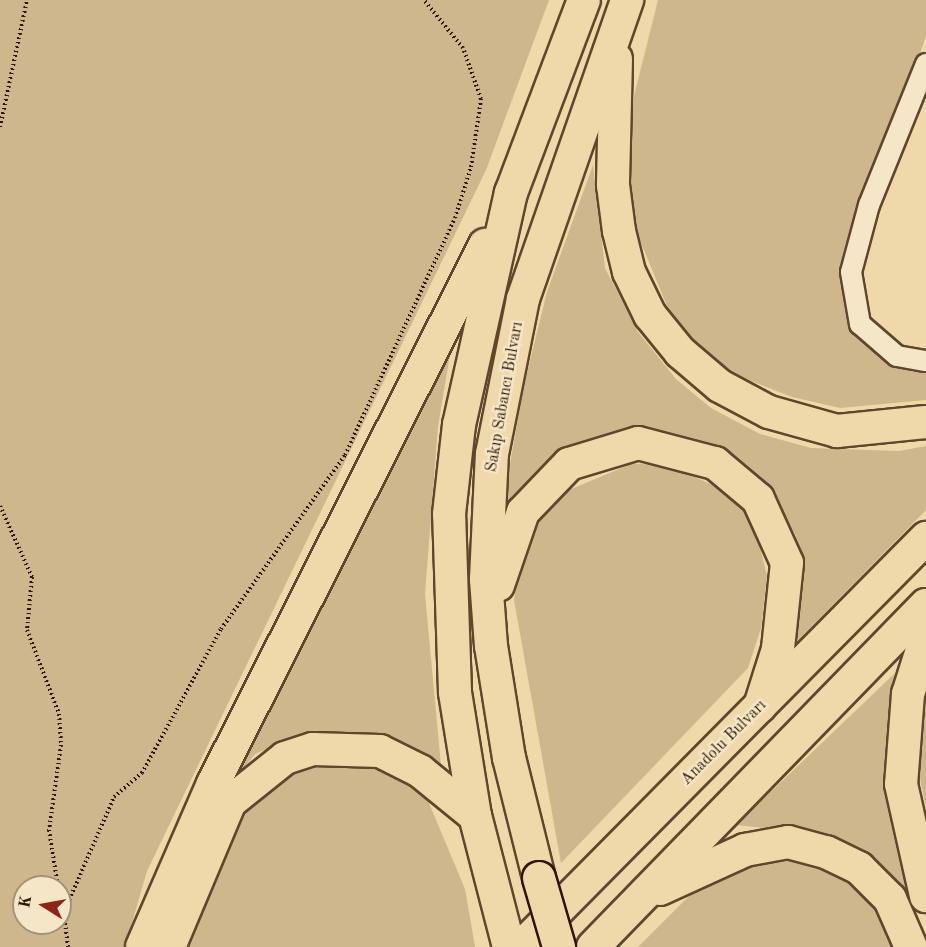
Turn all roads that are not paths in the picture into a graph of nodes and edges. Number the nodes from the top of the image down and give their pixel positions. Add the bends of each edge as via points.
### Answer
1 (584, 0) edge
2 (623, 9) edge
3 (926, 64) edge
4 (511, 193) junction
5 (926, 361) edge
6 (926, 422) edge
7 (926, 538) edge
8 (926, 605) edge
9 (926, 637) edge
10 (490, 646) junction
11 (759, 706) junction
12 (475, 816) junction
13 (926, 896) edge
14 (643, 897) junction
15 (142, 947) edge
16 (169, 947) edge
17 (509, 947) edge
18 (521, 947) edge
19 (559, 947) edge
20 (593, 947) edge
21 (910, 947) edge

1 - 4 main road
2 - 6 main road via 612,185 629,272 650,315 680,352 720,386 769,412 837,431
2 - 10 main road, Sakıp Sabancı Bulvarı via 548,218 507,370 487,518
3 - 5 street via 869,205 851,272 860,324 897,356
4 - 12 main road via 459,425 449,514 455,692
4 - 15 main road via 213,784
7 - 11 main road, Anadolu Bulvarı
8 - 14 main road
9 - 13 main road via 908,694 901,784
10 - 11 main road via 508,545 542,487 568,464 594,452 638,443 666,446 736,476 758,499 782,543 787,563 786,603
10 - 19 main road, Sakıp Sabancı Bulvarı, bridge via 509,758
11 - 18 main road, Anadolu Bulvarı
12 - 16 main road via 420,771 380,751 313,749 285,758 230,802
12 - 17 main road
14 - 20 main road
14 - 21 main road via 745,850 788,842 826,852 859,868 890,899

